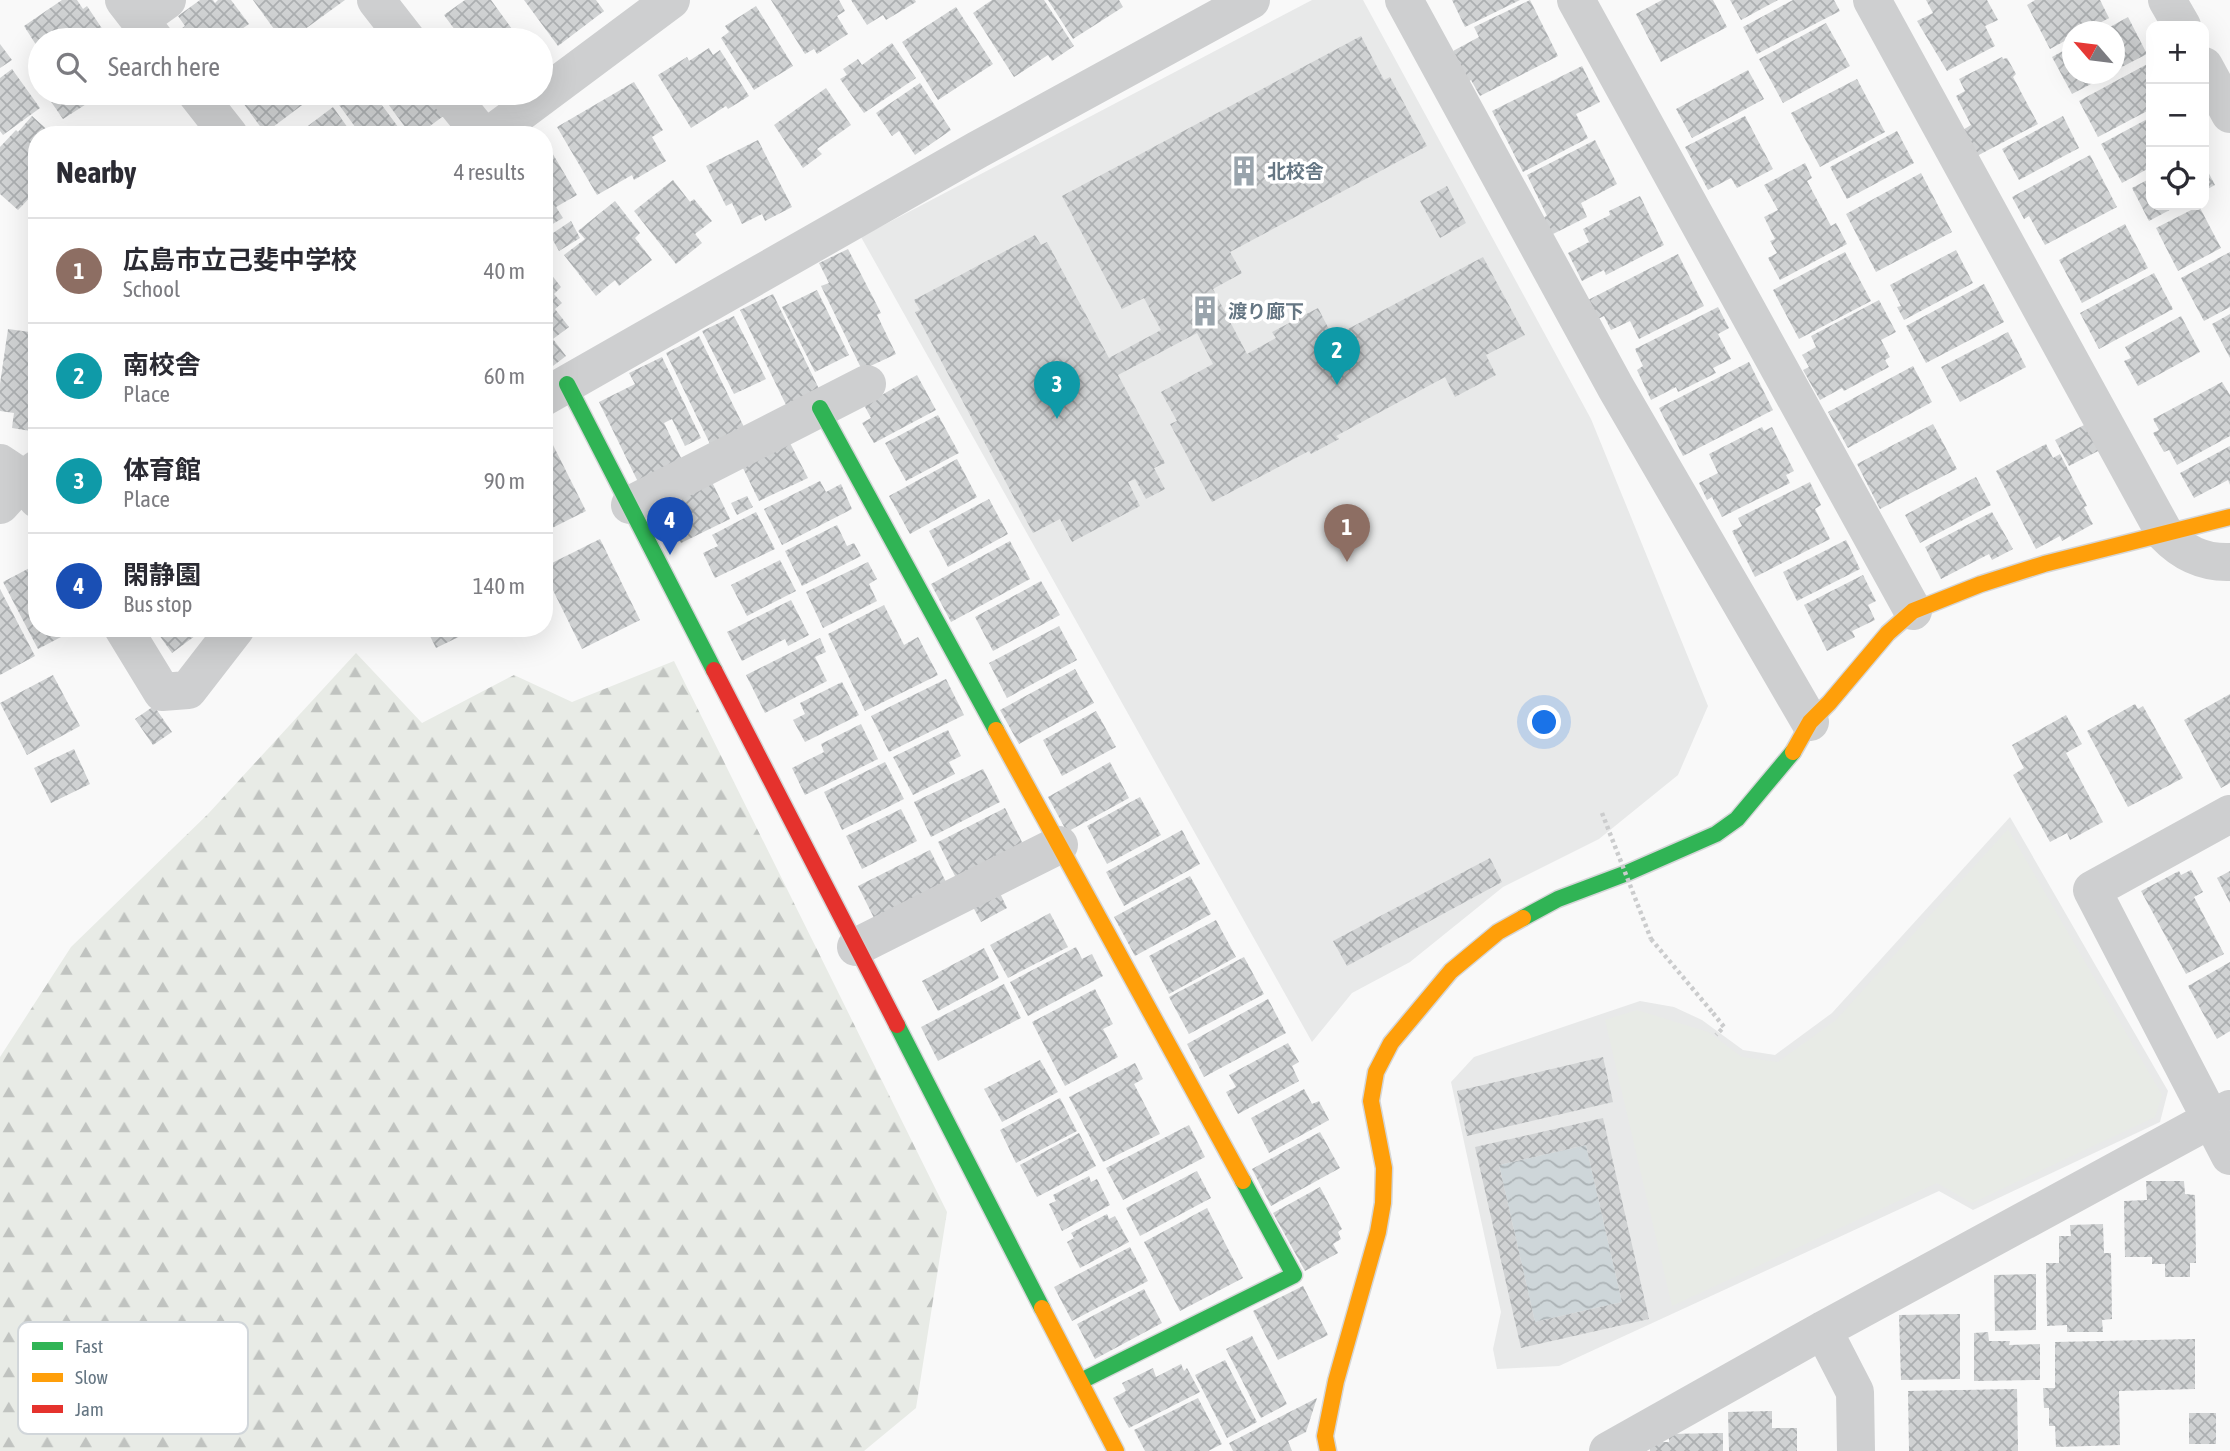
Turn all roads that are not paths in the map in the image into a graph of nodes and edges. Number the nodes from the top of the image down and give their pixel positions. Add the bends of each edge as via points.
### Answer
1 (376, 0) edge
2 (671, 0) edge
3 (1251, 0) edge
4 (1404, 0) edge
5 (1576, 0) edge
6 (1872, 0) edge
7 (2167, 0) edge
8 (2179, 21) edge
9 (398, 28) edge
10 (2209, 75) edge
11 (553, 88) edge
12 (205, 105) edge
13 (458, 105) edge
14 (530, 105) edge
15 (2230, 114) edge
16 (222, 126) edge
17 (475, 126) edge
18 (502, 126) edge
19 (866, 384) dead end
20 (556, 390) edge
21 (820, 408) junction
22 (629, 505) junction
23 (2230, 517) edge
24 (2165, 534) junction
25 (2230, 562) edge
26 (1913, 611) junction
27 (128, 637) edge
28 (229, 637) edge
29 (1810, 722) junction
30 (2230, 814) edge
31 (1059, 845) junction
32 (856, 947) junction
33 (2220, 1114) edge
34 (2230, 1156) edge
35 (1823, 1330) junction
36 (1081, 1381) junction
37 (1116, 1451) edge
38 (1328, 1451) edge
39 (1608, 1451) edge
40 (1856, 1451) edge

1 - 9 street
2 - 11 street
3 - 20 street
4 - 29 street via 1616,388
5 - 26 street
6 - 24 street
7 - 8 street
10 - 15 street
12 - 16 street
13 - 17 street
14 - 18 street
19 - 21 street
20 - 22 street
21 - 22 street
21 - 31 street
22 - 32 street
23 - 24 street
24 - 25 street via 2181,550 2203,560
24 - 26 street via 2044,564
26 - 29 street
27 - 28 street via 162,692 188,690
29 - 38 street via 1790,756 1737,819 1716,834 1558,899 1498,932 1451,971 1391,1043 1376,1072 1371,1101 1384,1168 1383,1203 1336,1381 1325,1436
30 - 33 street via 2092,890
31 - 32 street
31 - 36 street via 1294,1275
32 - 36 street
33 - 34 street
33 - 35 street
35 - 39 street
35 - 40 street via 1854,1392
36 - 37 street

